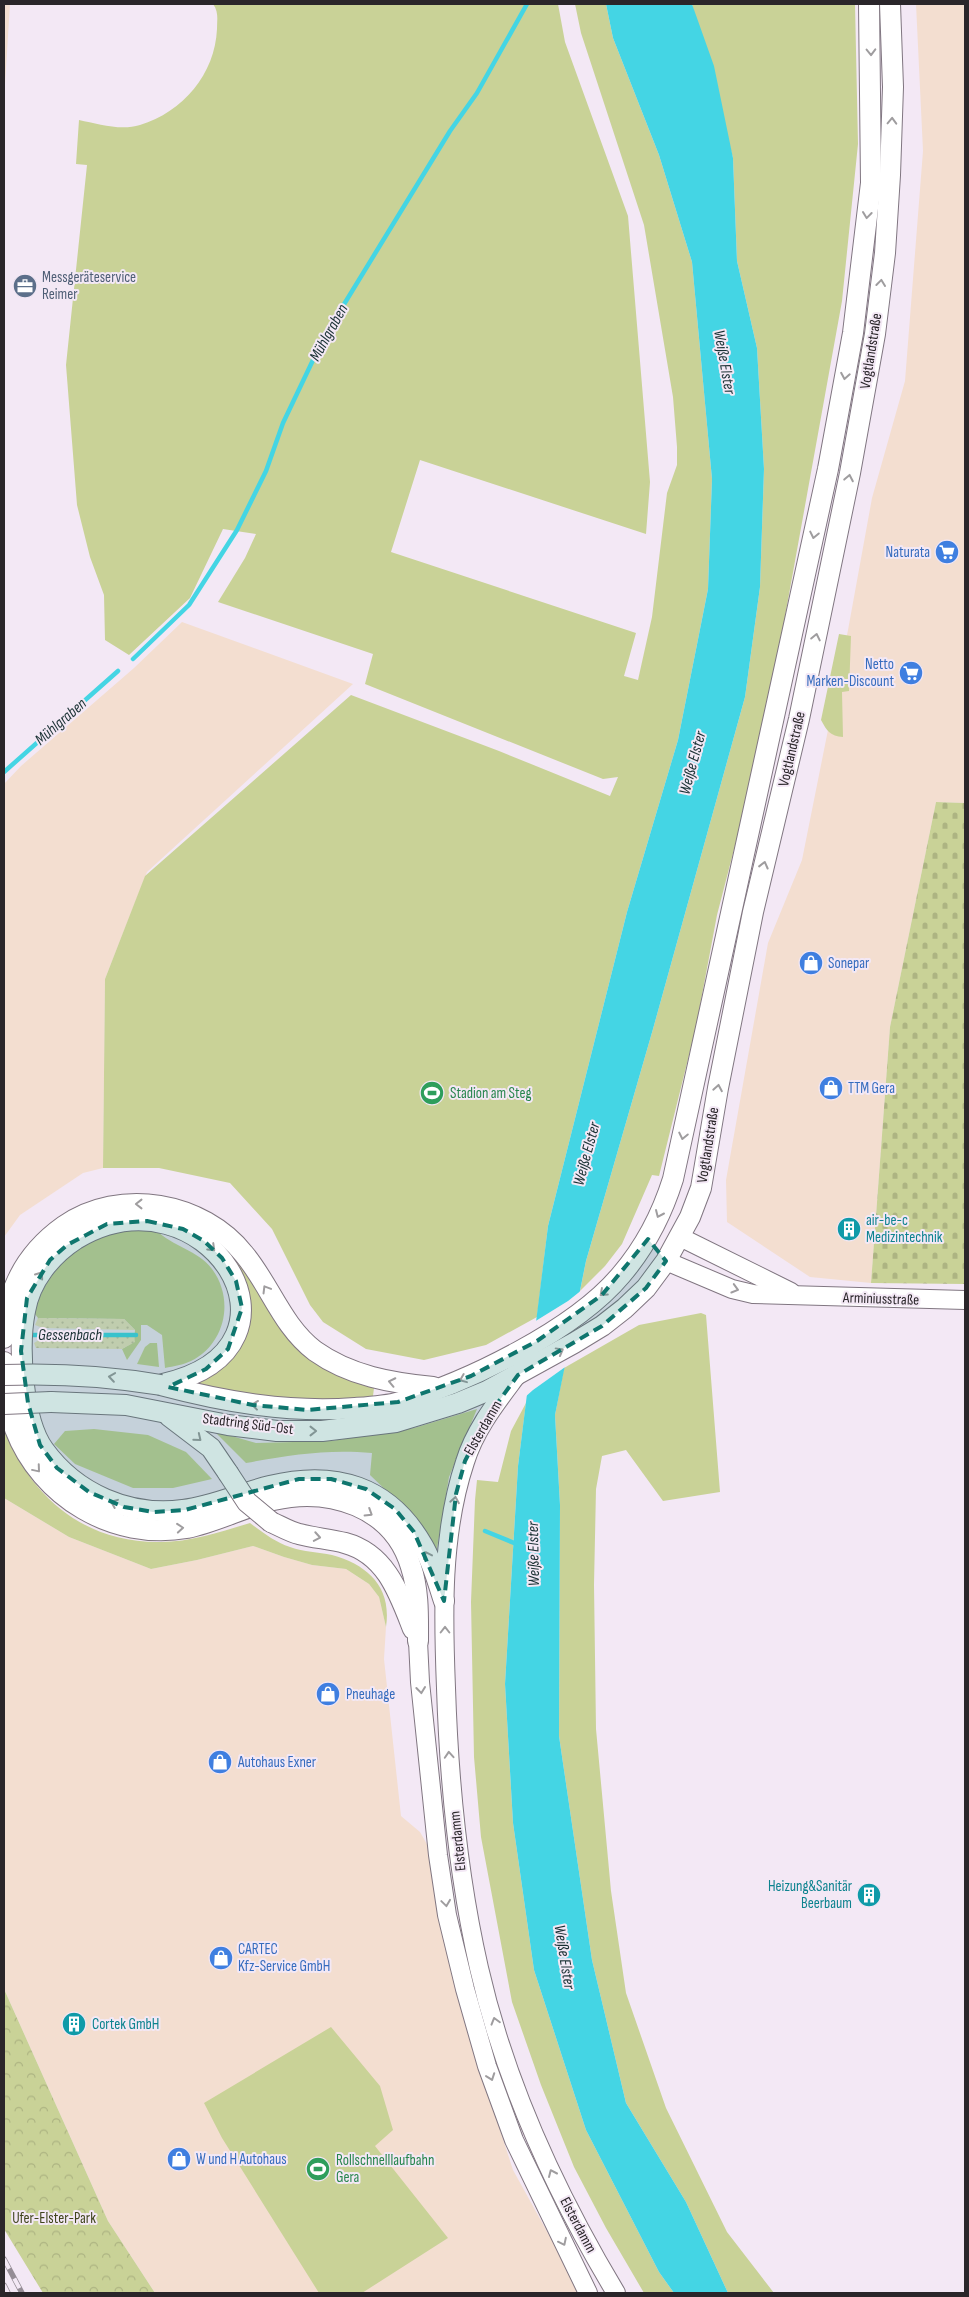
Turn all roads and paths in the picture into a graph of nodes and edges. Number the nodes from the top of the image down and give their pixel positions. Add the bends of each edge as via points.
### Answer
1 (870, 4) edge
2 (890, 4) edge
3 (680, 1237) junction
4 (648, 1239) junction
5 (666, 1261) junction
6 (796, 1295) junction
7 (965, 1300) edge
8 (10, 1327) edge
9 (4, 1362) edge
10 (486, 1368) joint
11 (4, 1375) edge
12 (518, 1375) junction
13 (160, 1385) junction
14 (440, 1388) junction
15 (487, 1391) joint
16 (4, 1404) edge
17 (161, 1410) junction
18 (23, 1427) junction
19 (270, 1493) junction
20 (444, 1601) junction
21 (418, 1641) junction
22 (588, 2293) edge
23 (616, 2293) edge

1 -> 4 main road, Vogtlandstraße via 871,183 853,334 828,469 673,1180
3 -> 2 main road, Vogtlandstraße via 701,1188 753,912 801,710 875,334 890,175 893,87
3 - 4 main road
3 - 5 main road, Vogtlandstraße
3 - 6 main road, Arminiusstraße
4 - 5 main road
4 -> 10 main road, Vogtlandstraße via 602,1295 537,1341
5 -> 6 main road, Arminiusstraße via 732,1289 753,1294
12 -> 5 main road, Vogtlandstraße via 602,1326 646,1288
6 - 7 main road, Arminiusstraße
8 -> 13 main road via 50,1260 88,1232 107,1224 147,1221 183,1229 204,1241 222,1258 236,1281 242,1308 228,1349 206,1369 183,1380
14 -> 8 main road via 395,1383 354,1372 315,1351 292,1328 245,1255 231,1239 178,1209 152,1204 104,1208 73,1220 53,1234 36,1250 15,1284
8 - 18 main road via 22,1351
9 - 18 main road via 6,1390
10 -> 14 main road, Stadtring Süd-Ost
13 -> 11 main road, Stadtring Süd-Ost, bridge via 97,1375
12 - 15 main road, Vogtlandstraße
20 -> 12 main road, Elsterdamm via 450,1529 467,1454 488,1416
14 -> 13 main road, Stadtring Süd-Ost via 398,1402 307,1410 211,1398
17 -> 15 main road, Stadtring Süd-Ost via 228,1425 276,1431 322,1431 396,1422
16 - 17 main road, Stadtring Süd-Ost, bridge via 94,1402
17 -> 21 main road, bridge via 211,1448 247,1502 271,1522 298,1534 346,1543 378,1561 394,1582
18 - 19 main road via 32,1463 54,1489 84,1510 121,1526 154,1530 186,1528 218,1510
20 -> 19 main road via 432,1565 414,1532 395,1509 366,1489 331,1479 299,1479
19 -> 21 main road via 331,1497 381,1520 411,1565 417,1590
23 -> 20 main road, Elsterdamm via 588,2247 534,2132 505,2058 479,1969 462,1882 451,1779
21 -> 22 main road, Elsterdamm via 438,1855 447,1915 465,1989 487,2066 514,2140

